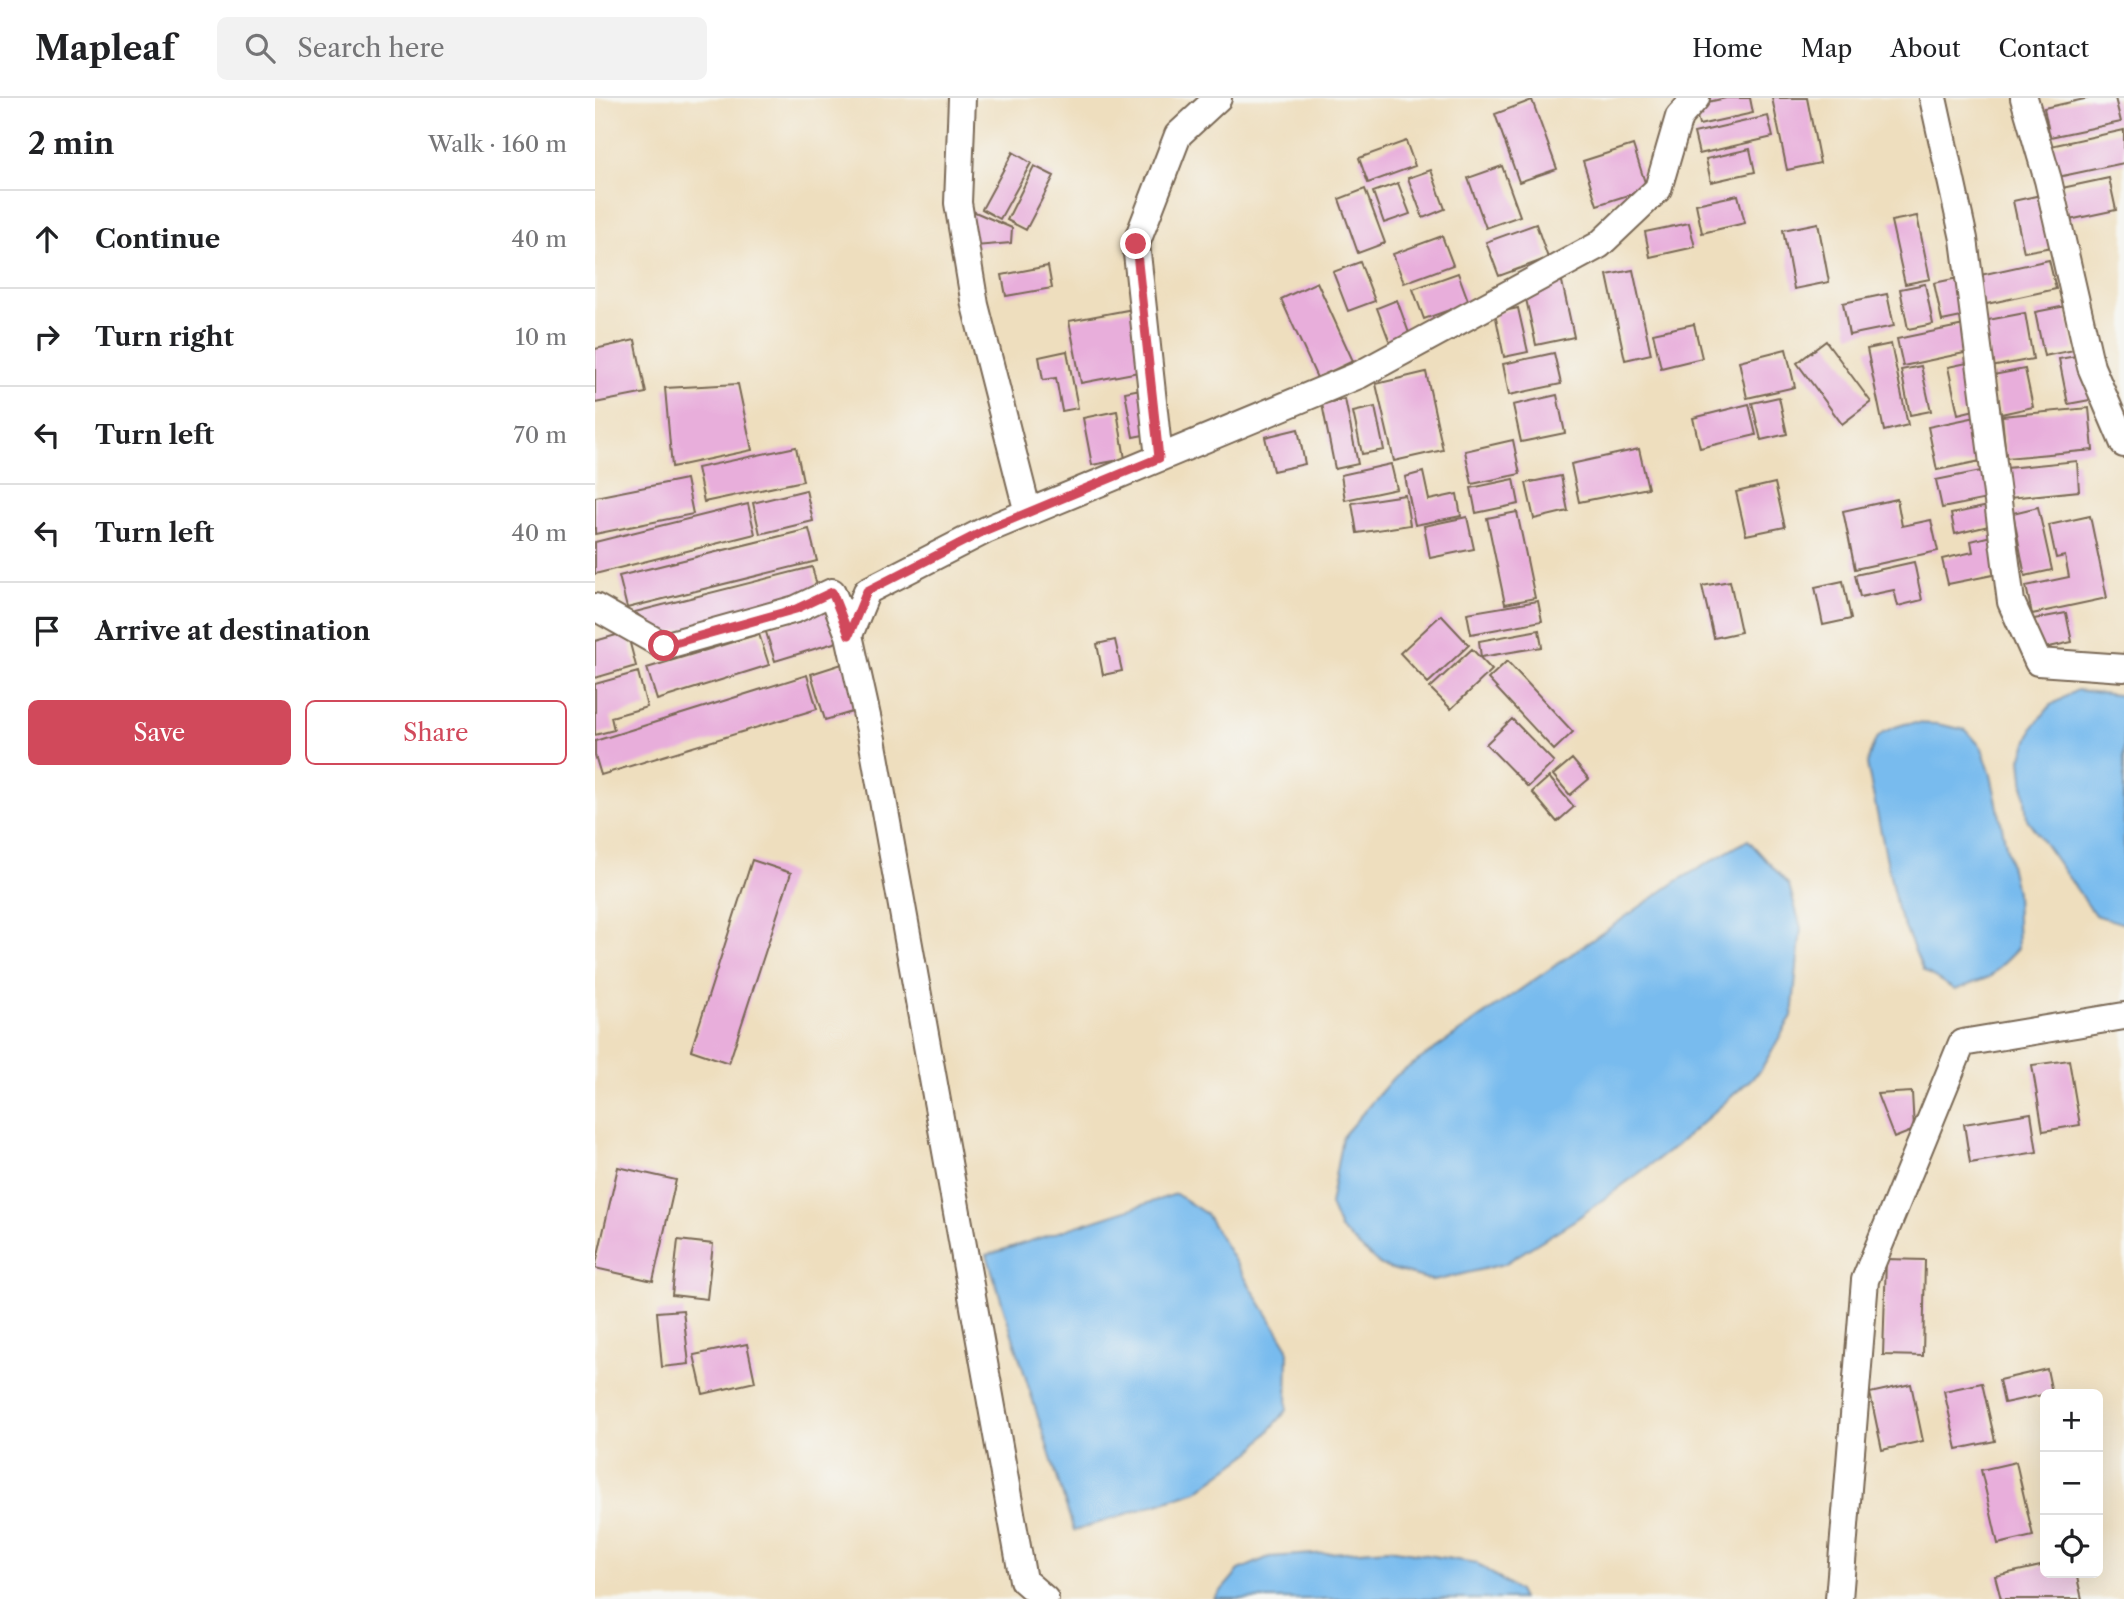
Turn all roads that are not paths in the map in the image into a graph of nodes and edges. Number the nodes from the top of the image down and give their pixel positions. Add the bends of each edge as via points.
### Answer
1 (962, 98) edge
2 (1218, 98) edge
3 (1696, 98) edge
4 (1933, 98) edge
5 (2024, 98) edge
6 (2124, 444) edge
7 (1159, 458) junction
8 (1028, 513) junction
9 (595, 607) edge
10 (849, 635) junction
11 (2124, 668) edge
12 (2124, 1016) edge
13 (1045, 1599) edge
14 (1839, 1599) edge

1 - 8 street via 958,202 975,305
2 - 7 street via 1178,135 1136,244
3 - 7 street via 1679,117 1658,189 1599,246 1359,375
4 - 11 street via 1964,239 2011,602 2038,662
5 - 6 street via 2091,367
7 - 8 street
8 - 10 street via 867,591
9 - 10 street via 664,646 796,609 832,592
10 - 13 street via 875,753 1023,1580
12 - 14 street via 1962,1043 1865,1280

